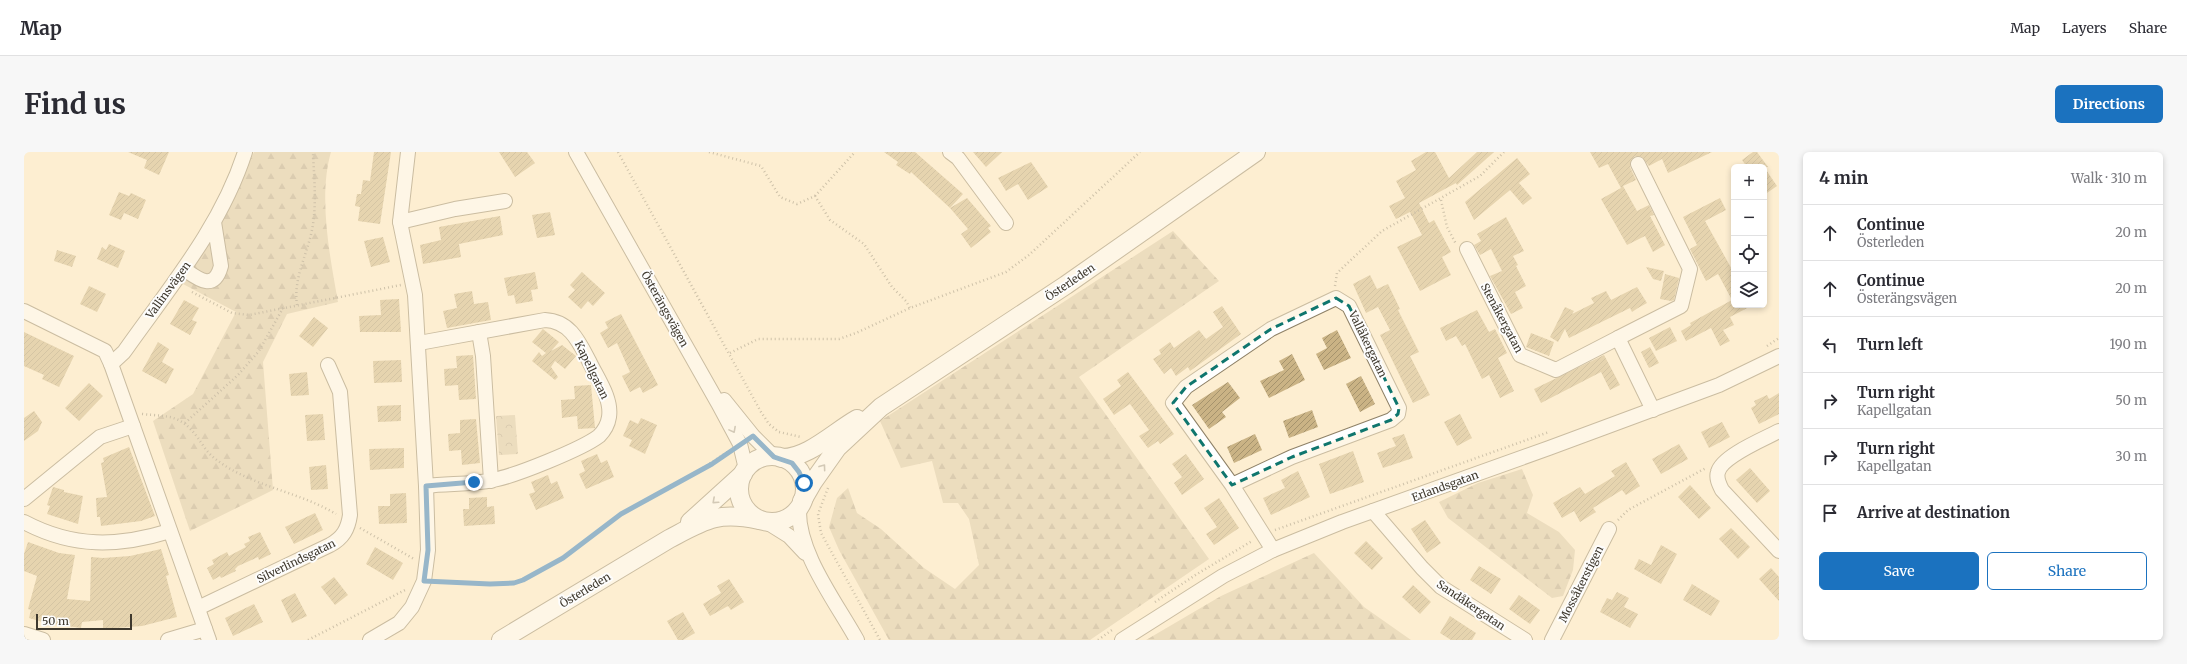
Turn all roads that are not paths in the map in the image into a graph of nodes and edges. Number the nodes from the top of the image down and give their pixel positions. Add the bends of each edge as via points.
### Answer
1 (245, 152) edge
2 (408, 152) edge
3 (576, 152) edge
4 (584, 152) edge
5 (950, 152) edge
6 (1256, 152) edge
7 (1638, 164) dead end
8 (505, 201) dead end
9 (214, 222) junction
10 (400, 222) junction
11 (1006, 223) dead end
12 (1467, 249) road end
13 (184, 269) junction
14 (24, 311) edge
15 (479, 332) junction
16 (1618, 338) junction
17 (419, 343) junction
18 (1779, 356) edge
19 (111, 364) junction
20 (328, 365) dead end
21 (881, 407) junction
22 (1654, 410) junction
23 (133, 426) junction
24 (1779, 431) edge
25 (778, 457) junction
26 (744, 472) junction
27 (491, 480) junction
28 (1232, 485) junction
29 (426, 486) junction
30 (24, 499) edge
31 (800, 504) junction
32 (1373, 511) junction
33 (762, 520) junction
34 (24, 522) edge
35 (1609, 529) road end
36 (170, 531) junction
37 (669, 539) junction
38 (1274, 550) junction
39 (1779, 551) edge
40 (815, 566) junction
41 (198, 608) junction
42 (24, 634) edge
43 (207, 635) edge
44 (44, 640) edge
45 (168, 640) edge
46 (370, 640) edge
47 (501, 640) edge
48 (857, 640) edge
49 (1122, 640) edge
50 (1524, 640) edge
51 (1552, 640) edge

1 - 9 street, Vallinsvägen
2 - 10 street
3 -> 26 street, Österängsvägen via 740,444
4 - 25 street, Österängsvägen via 720,394 753,436
5 - 11 street via 958,158
6 - 21 main road, Österleden via 1079,276
7 - 16 street, Stenåkergatan via 1690,269 1682,306
8 - 10 street
9 - 13 street, Vallinsvägen
9 - 13 street via 220,271 215,278 205,282
10 - 17 street via 414,282
12 - 16 street, Stenåkergatan via 1520,355 1556,370
13 - 19 street, Vallinsvägen via 124,352
14 - 19 street via 105,351
15 - 17 street, Kapellgatan
15 - 27 street via 483,356
15 - 27 street, Kapellgatan via 545,320 552,320 565,326 582,348 602,386 609,407 607,424 595,438 508,477
16 - 22 street
17 - 29 street
18 - 22 street, Erlandsgatan via 1719,385
19 - 23 street
20 - 41 street, Silverlindsgatan via 340,392 349,521 347,529 337,541
21 - 25 main road, Österleden via 846,425 811,449 789,458
31 -> 21 main road, Österleden via 837,448
22 - 32 street, Erlandsgatan
23 - 30 street via 100,437
23 - 36 street
24 - 39 street via 1731,457 1718,473 1718,482 1722,490
25 - 26 main road, Österleden via 756,460
25 - 31 main road via 792,463 802,477 804,489
26 - 33 main road via 739,488 742,503 749,513
26 -> 37 main road, Österleden via 717,499
27 - 29 street, Kapellgatan
28 - 28 street, Vallåkergatan via 1173,403 1186,387 1271,329 1336,298 1349,306 1399,408 1398,414 1391,420 1292,457
28 - 38 street
29 - 46 street via 428,550 424,581 406,616 389,630
31 - 33 main road, Österleden via 786,518 776,522
31 - 40 street via 798,521 801,534
32 - 38 street, Erlandsgatan
32 - 50 street, Sandåkergatan via 1441,587
33 - 37 main road, Österleden via 736,515 720,517 696,525
33 - 40 street via 789,536
34 - 36 street via 51,534 82,542 136,541
35 - 51 street, Mossåkerstigen
36 - 41 street
37 - 47 main road, Österleden
38 - 49 street, Erlandsgatan via 1223,576
40 - 48 street
41 - 43 street
42 - 44 street
43 - 45 street

